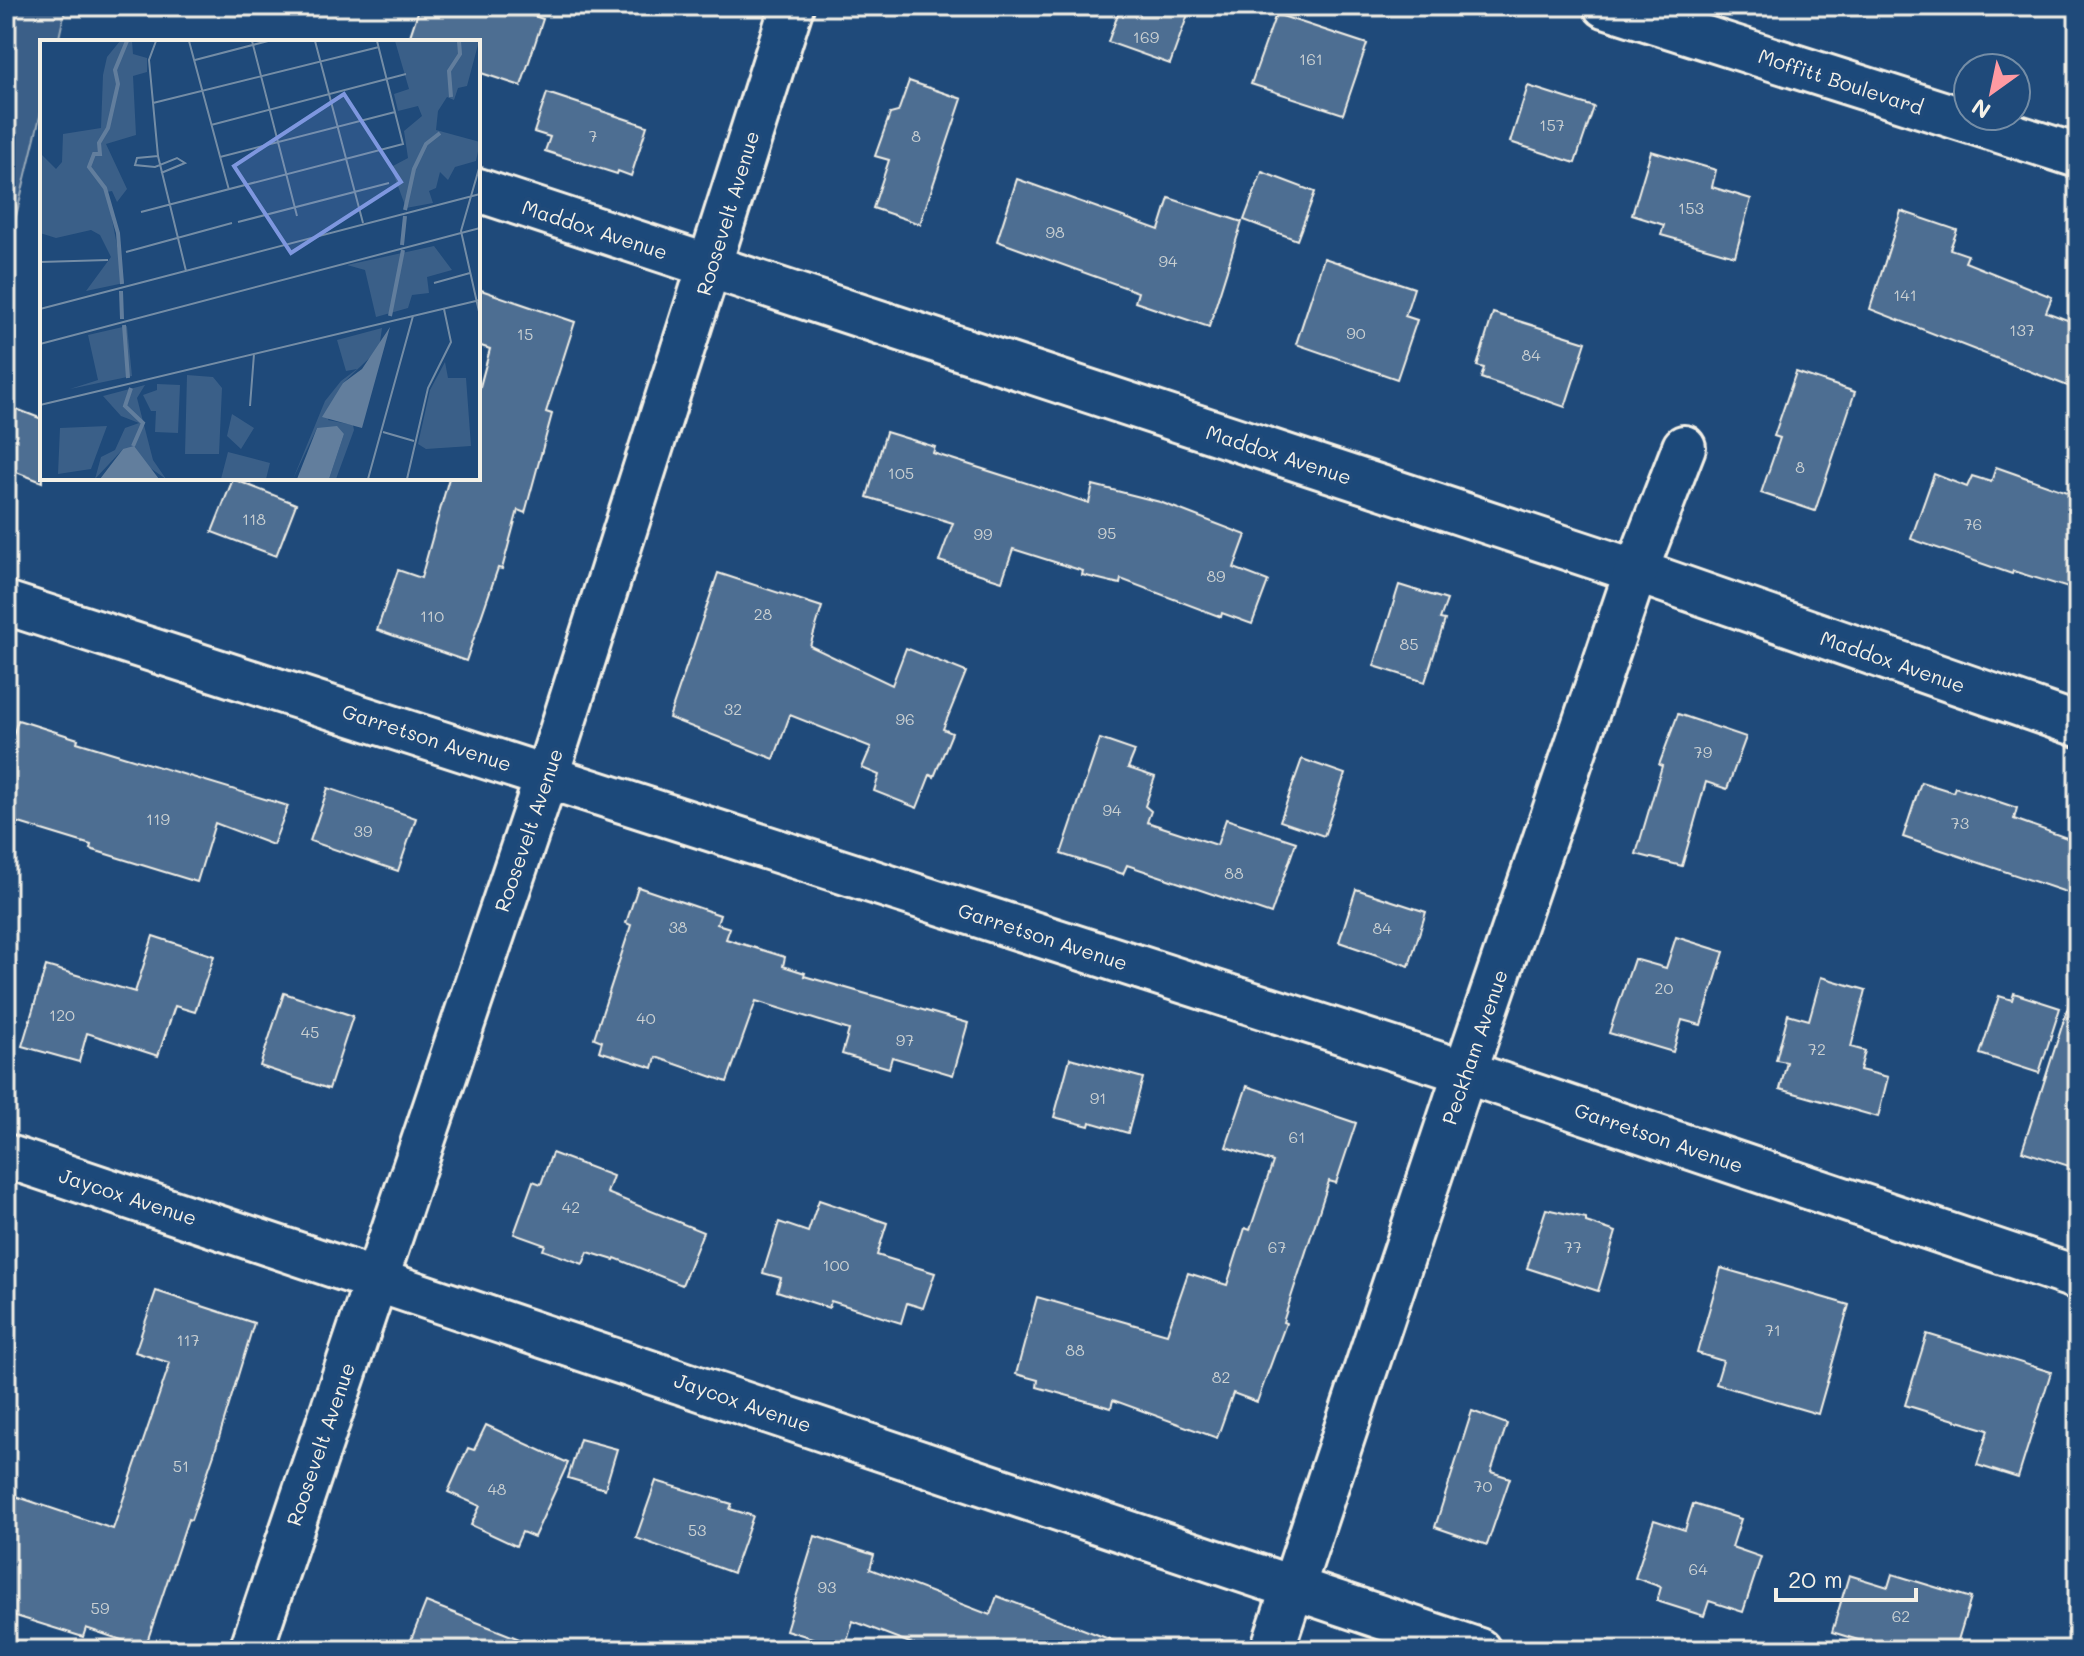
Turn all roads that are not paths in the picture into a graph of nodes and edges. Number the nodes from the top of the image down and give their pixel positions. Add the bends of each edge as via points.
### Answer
1 (792, 6) edge
2 (1605, 6) edge
3 (2078, 156) edge
4 (480, 191) edge
5 (710, 267) junction
6 (1684, 447) dead end
7 (1636, 571) junction
8 (6, 603) edge
9 (2078, 725) edge
10 (547, 775) junction
11 (1465, 1072) junction
12 (6, 1156) edge
13 (376, 1278) junction
14 (2078, 1278) edge
15 (1293, 1588) junction
16 (251, 1650) edge
17 (1272, 1650) edge
18 (1479, 1650) edge

1 - 5 street, Roosevelt Avenue
2 - 3 street, Moffitt Boulevard
4 - 5 street, Maddox Avenue
5 - 7 street, Maddox Avenue
5 - 10 street, Roosevelt Avenue
6 - 7 street, Peckham Avenue
7 - 9 street, Maddox Avenue
7 - 11 street, Peckham Avenue
8 - 10 street, Garretson Avenue
10 - 11 street, Garretson Avenue
10 - 13 street, Roosevelt Avenue
11 - 14 street, Garretson Avenue
11 - 15 street, Peckham Avenue
12 - 13 street, Jaycox Avenue
13 - 15 street, Jaycox Avenue
13 - 16 street, Roosevelt Avenue
15 - 17 street, Peckham Avenue
15 - 18 street, Jaycox Avenue

